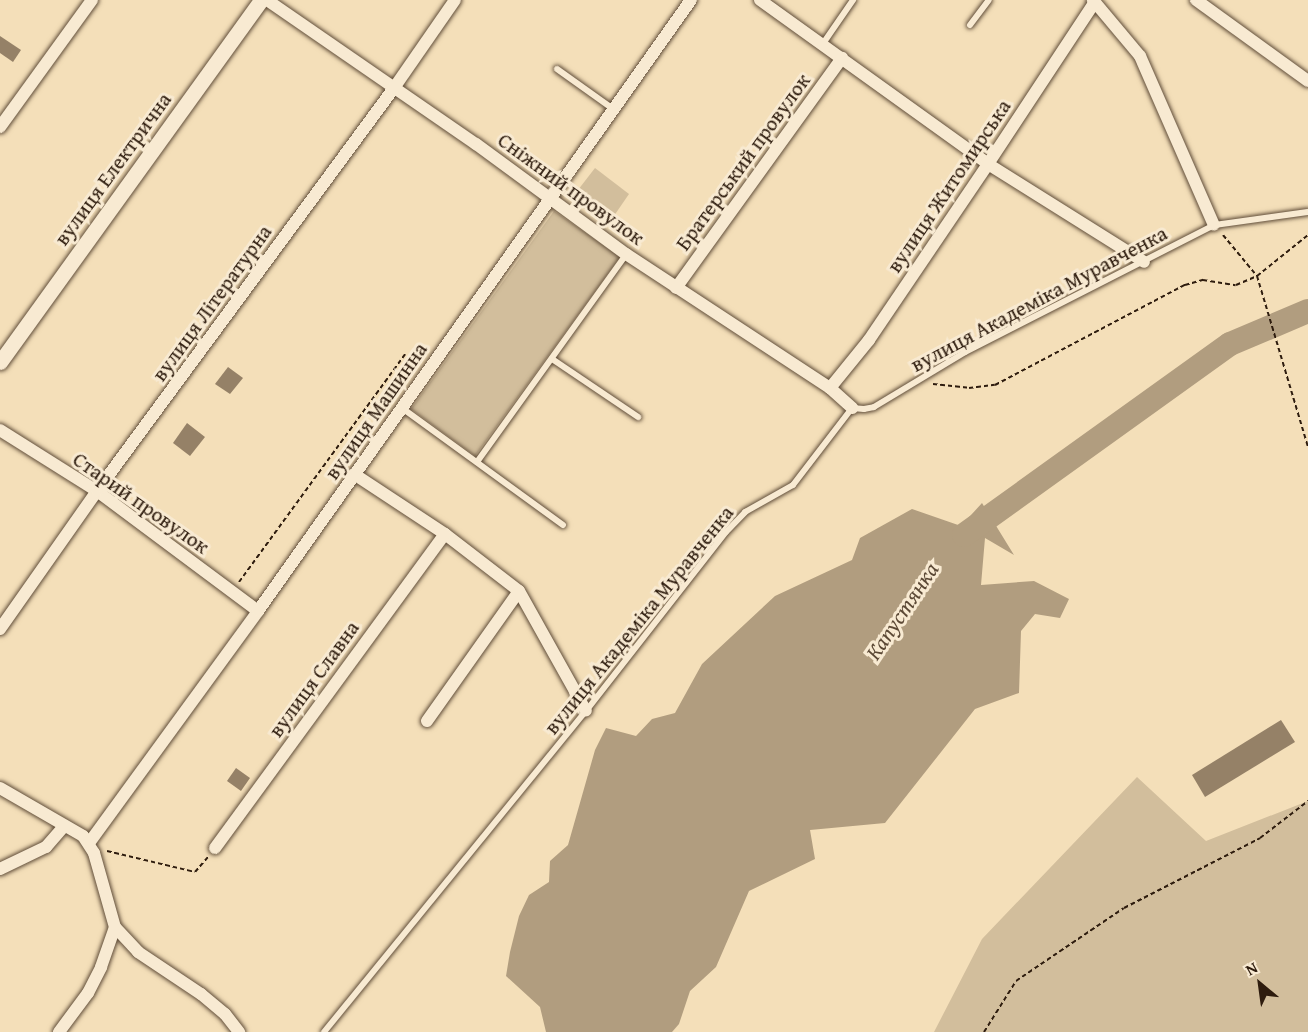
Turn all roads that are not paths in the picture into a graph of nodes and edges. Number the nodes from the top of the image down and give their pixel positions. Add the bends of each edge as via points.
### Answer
1 (92, 0) edge
2 (261, 0) edge
3 (267, 0) edge
4 (455, 0) edge
5 (691, 0) edge
6 (760, 0) edge
7 (853, 0) edge
8 (989, 0) edge
9 (1196, 0) edge
10 (1093, 1) edge
11 (970, 25) dead end
12 (822, 45) junction
13 (842, 58) junction
14 (557, 69) dead end
15 (1308, 81) edge
16 (394, 88) junction
17 (614, 109) junction
18 (0, 127) edge
19 (988, 164) junction
20 (552, 199) junction
21 (1308, 212) edge
22 (1214, 225) junction
23 (626, 254) junction
24 (1144, 262) junction
25 (676, 288) junction
26 (552, 359) junction
27 (0, 362) edge
28 (830, 388) junction
29 (402, 408) junction
30 (852, 408) junction
31 (638, 417) dead end
32 (0, 430) edge
33 (477, 462) junction
34 (354, 474) junction
35 (97, 491) junction
36 (563, 525) dead end
37 (444, 534) junction
38 (519, 591) junction
39 (258, 610) junction
40 (0, 629) edge
41 (586, 711) junction
42 (427, 721) dead end
43 (0, 788) edge
44 (63, 825) junction
45 (89, 843) junction
46 (215, 848) road end
47 (0, 869) edge
48 (115, 927) junction
49 (59, 1032) edge
50 (239, 1032) edge
51 (324, 1032) edge

1 - 18 street
2 - 27 street, вулиця Електрична
3 - 16 street, Сніжний провулок
4 - 16 street, вулиця Літературна
5 - 17 street, вулиця Машинна
6 - 12 street
7 - 12 lane
8 - 11 lane
9 - 15 street
10 - 19 street, вулиця Житомирська
10 - 22 street via 1140,56
12 - 13 street
13 - 19 street
13 - 25 street, Братерський провулок
14 - 17 lane
16 - 20 street, Сніжний провулок
16 - 35 street, вулиця Літературна
17 - 20 street, вулиця Машинна
19 - 24 street
19 - 28 street, вулиця Житомирська via 869,340
20 - 23 street, Сніжний провулок
20 - 29 street, вулиця Машинна
21 - 22 lane, вулиця Академіка Муравченка
22 - 24 lane, вулиця Академіка Муравченка
23 - 25 street, Сніжний провулок
23 - 26 lane
24 - 30 lane, вулиця Академіка Муравченка via 982,343 874,407
25 - 28 street, Сніжний провулок
26 - 31 lane
26 - 33 lane
28 - 30 street, Сніжний провулок
29 - 33 lane
29 - 34 street, вулиця Машинна
30 - 41 lane, вулиця Академіка Муравченка via 793,485 745,512 726,532
32 - 35 street, Старий провулок
33 - 36 lane
34 - 37 street
34 - 39 street, вулиця Машинна
35 - 39 street, Старий провулок
35 - 40 street, вулиця Літературна
37 - 38 street
37 - 46 street, вулиця Славна
38 - 41 street
38 - 42 street
39 - 45 street, вулиця Машинна
41 - 51 lane, вулиця Академіка Муравченка
43 - 44 street
44 - 45 street
44 - 47 street via 46,847
45 - 48 street
48 - 49 street via 88,993
48 - 50 street via 138,952 225,1014

